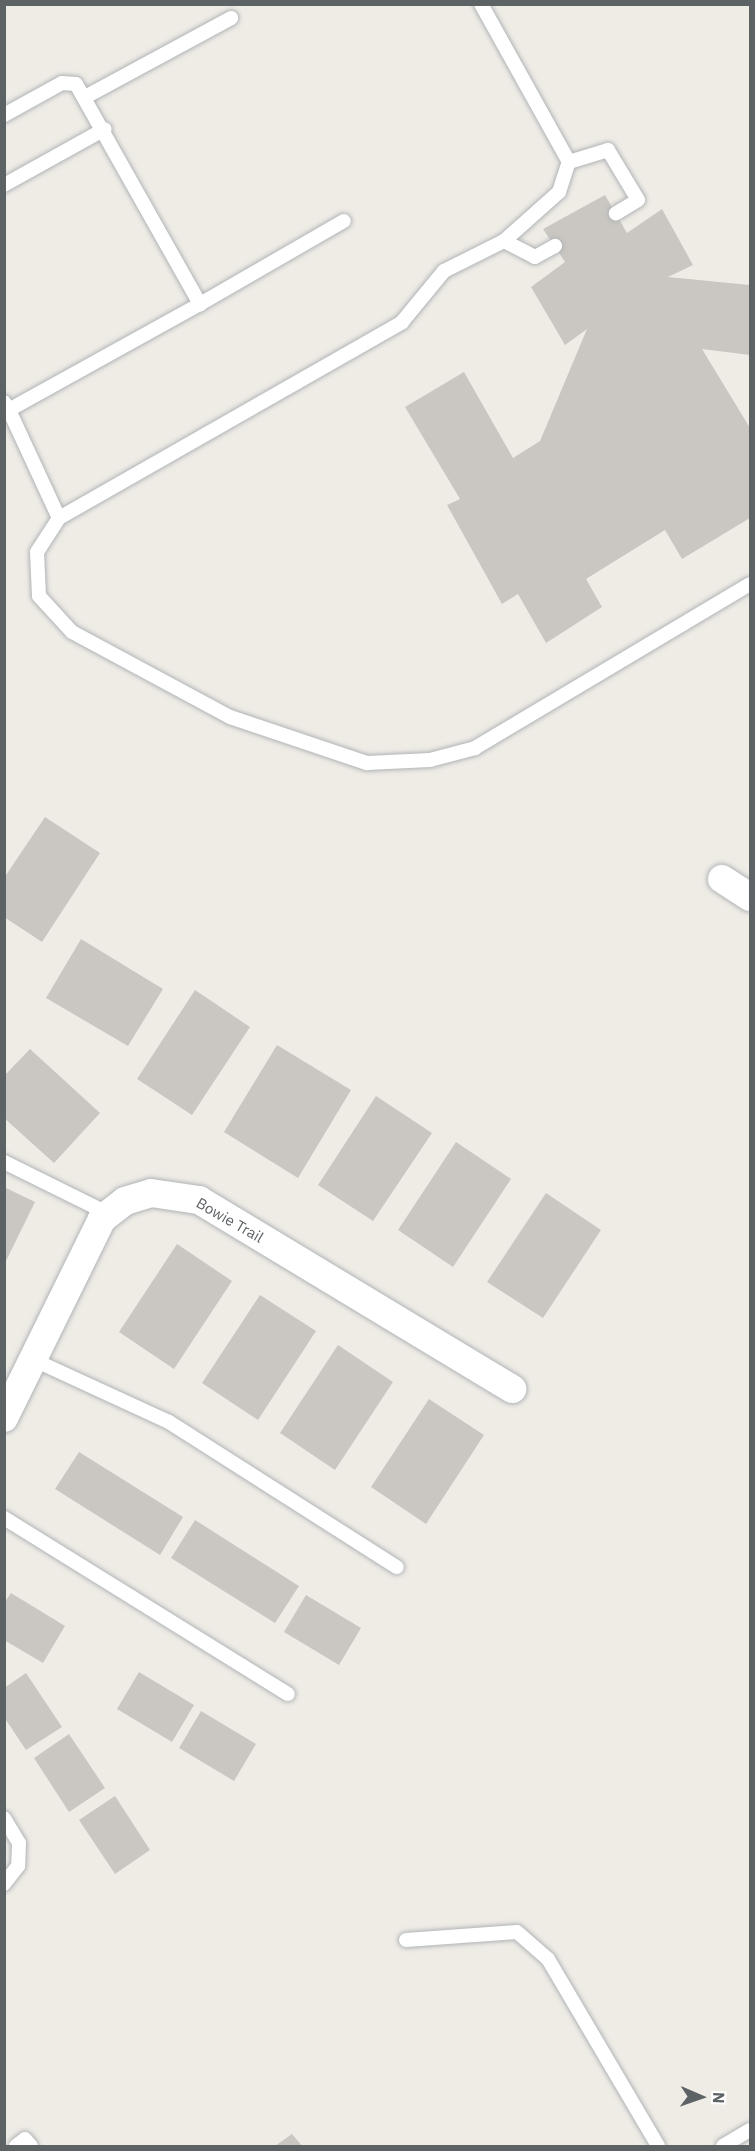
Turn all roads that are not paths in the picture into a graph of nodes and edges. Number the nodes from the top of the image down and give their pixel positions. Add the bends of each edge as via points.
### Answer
1 (481, 4) edge
2 (231, 18) dead end
3 (87, 96) junction
4 (4, 115) edge
5 (105, 129) junction
6 (569, 162) junction
7 (4, 184) edge
8 (616, 213) dead end
9 (344, 222) dead end
10 (504, 241) junction
11 (555, 246) dead end
12 (200, 304) junction
13 (7, 406) edge
14 (59, 518) junction
15 (750, 584) edge
16 (722, 879) dead end
17 (750, 897) edge
18 (4, 1162) edge
19 (109, 1214) junction
20 (32, 1359) junction
21 (512, 1389) dead end
22 (4, 1418) edge
23 (4, 1518) edge
24 (397, 1567) dead end
25 (288, 1694) dead end
26 (4, 1818) edge
27 (4, 1884) edge
28 (406, 1940) dead end
29 (750, 2130) edge
30 (15, 2146) edge
31 (31, 2146) edge
32 (658, 2146) edge
33 (723, 2146) edge

1 - 6 lane
2 - 3 lane
3 - 4 lane via 76,84 62,83
3 - 5 lane
5 - 7 lane
5 - 12 lane
6 - 8 lane via 608,150 638,200
6 - 10 lane via 559,192
9 - 12 lane
10 - 11 lane via 535,257
10 - 14 lane via 444,271 402,322
12 - 13 lane
13 - 14 lane
14 - 15 lane via 37,552 39,596 72,632 230,717 368,763 430,760 475,748
16 - 17 street
18 - 19 lane
19 - 20 street, Bowie Trail via 84,1247
19 - 21 street, Bowie Trail via 151,1193 199,1200
20 - 22 street, Bowie Trail
20 - 24 lane via 169,1422
23 - 25 lane
26 - 27 lane via 19,1843 18,1866
28 - 32 lane via 517,1932 548,1959
29 - 33 lane
30 - 31 lane via 25,2139

